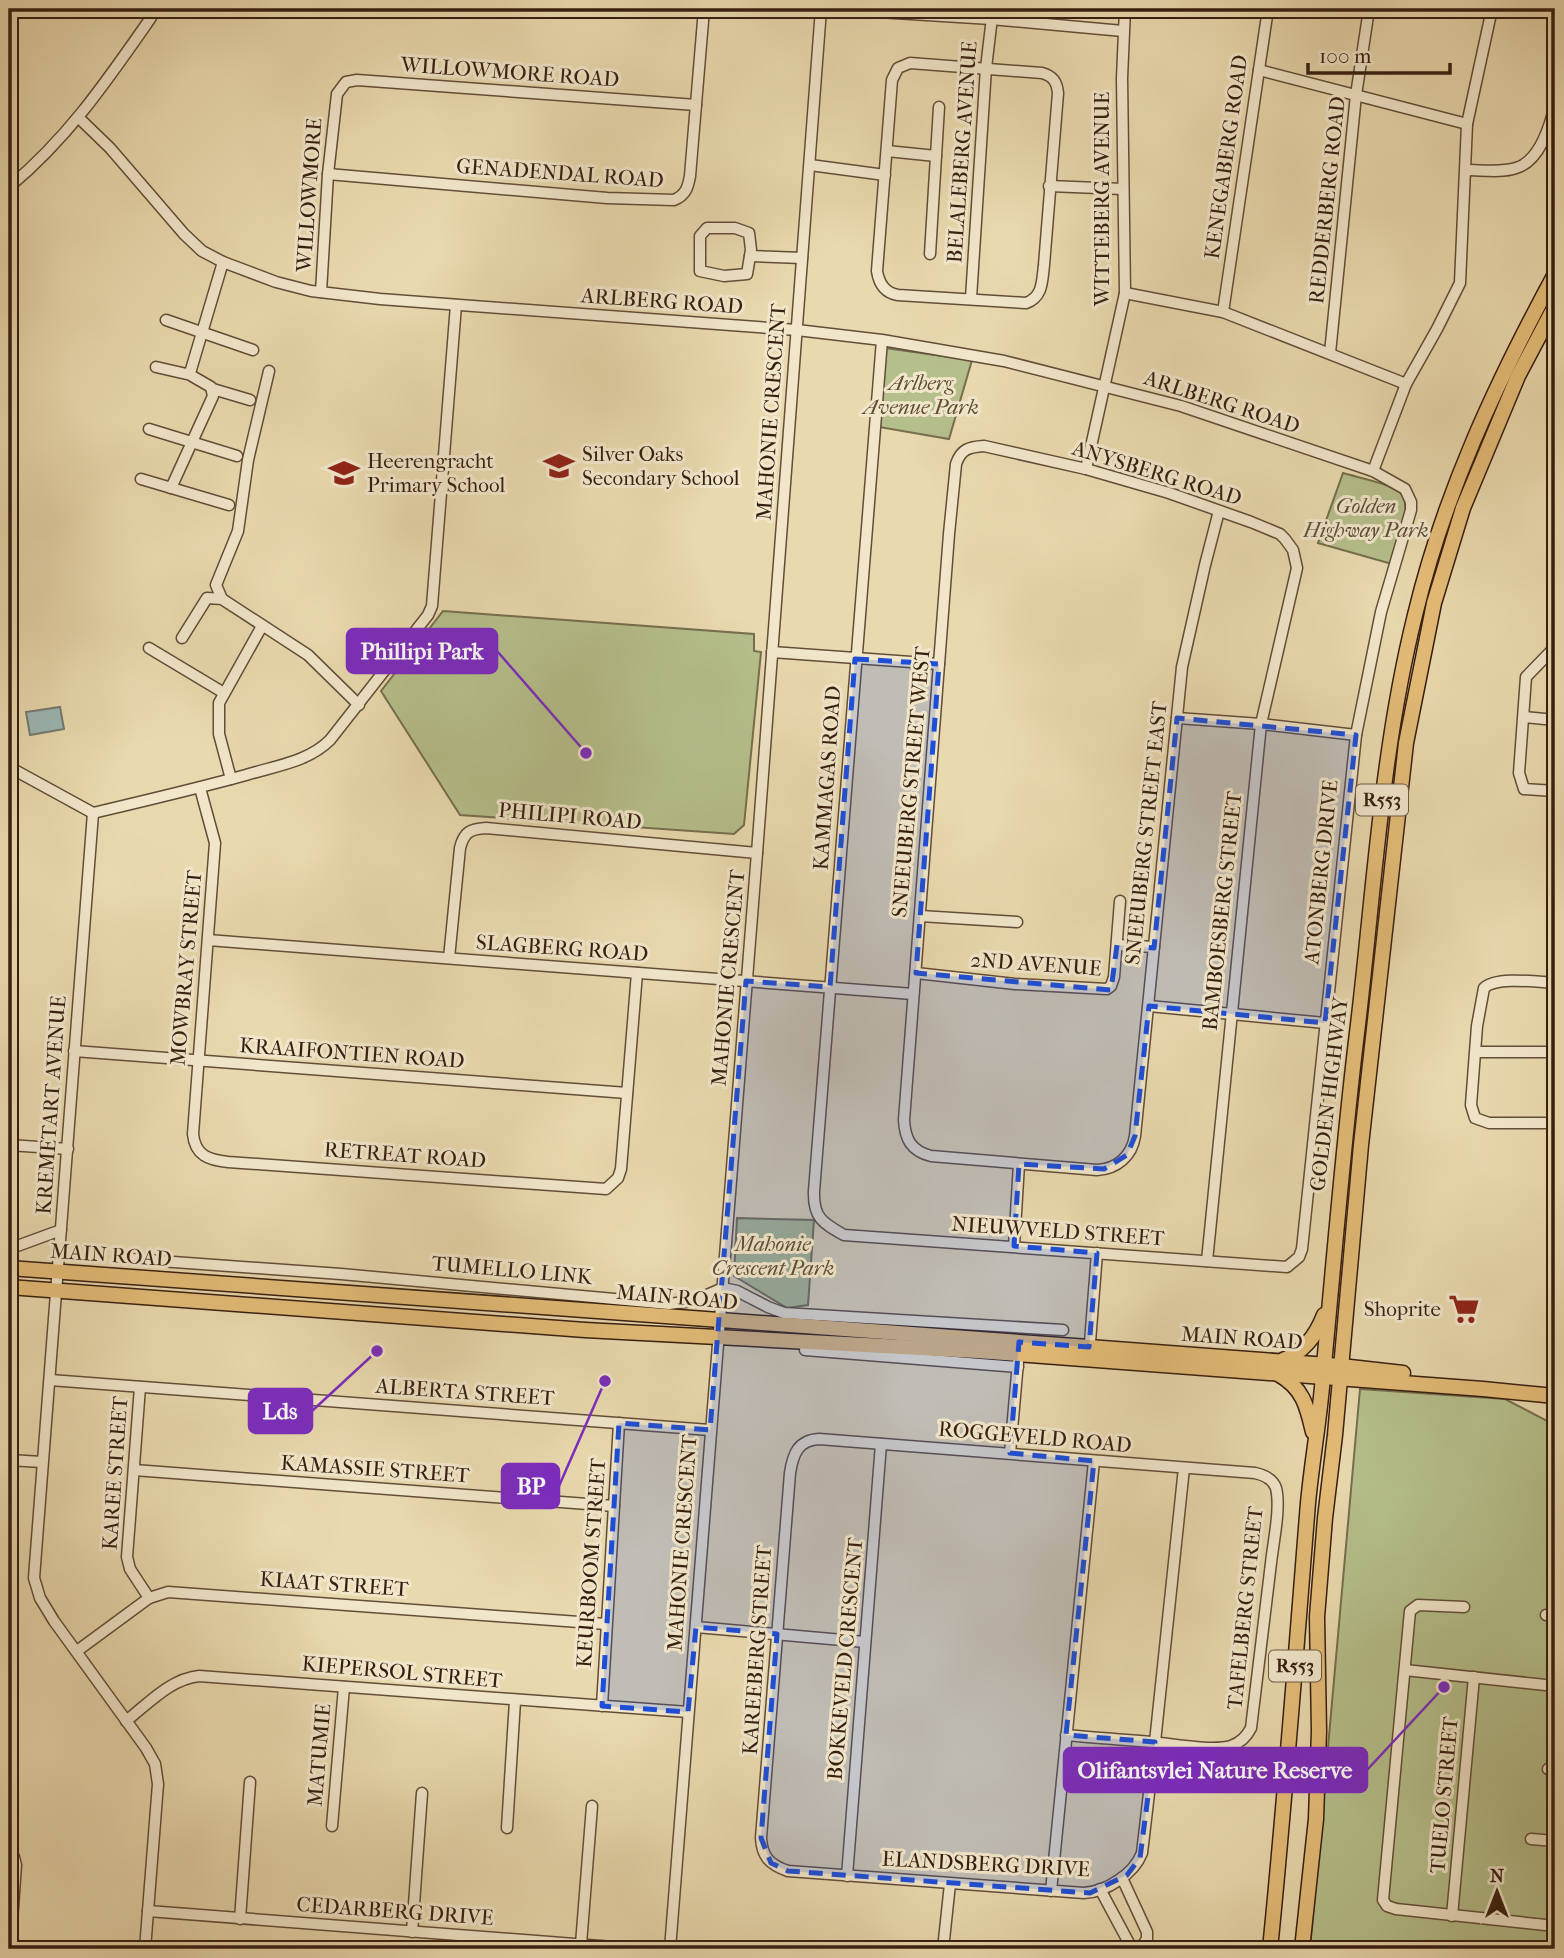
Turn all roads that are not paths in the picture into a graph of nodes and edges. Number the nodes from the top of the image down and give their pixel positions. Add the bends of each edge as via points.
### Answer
1 (155, 9) edge
2 (704, 9) edge
3 (821, 9) edge
4 (830, 9) edge
5 (1125, 9) edge
6 (1268, 9) edge
7 (1369, 9) edge
8 (1492, 9) edge
9 (992, 14) edge
10 (1123, 32) junction
11 (986, 68) junction
12 (1259, 70) junction
13 (1356, 95) junction
14 (336, 101) joint
15 (696, 104) junction
16 (1555, 105) edge
17 (939, 107) dead end
18 (79, 118) junction
19 (1467, 124) junction
20 (887, 151) junction
21 (936, 156) junction
22 (810, 165) junction
23 (1466, 170) junction
24 (328, 174) junction
25 (885, 175) junction
26 (1049, 186) junction
27 (9, 187) edge
28 (1123, 189) junction
29 (930, 254) dead end
30 (750, 256) junction
31 (802, 258) junction
32 (223, 262) junction
33 (1555, 274) edge
34 (321, 292) junction
35 (1125, 293) junction
36 (971, 298) junction
37 (456, 305) junction
38 (1555, 306) edge
39 (1223, 312) junction
40 (166, 320) dead end
41 (797, 330) junction
42 (202, 332) junction
43 (882, 340) junction
44 (253, 349) dead end
45 (1330, 353) junction
46 (156, 367) dead end
47 (269, 371) dead end
48 (191, 375) junction
49 (1406, 384) junction
50 (1106, 386) junction
51 (212, 389) junction
52 (250, 400) dead end
53 (149, 429) dead end
54 (192, 442) junction
55 (984, 446) joint
56 (237, 456) dead end
57 (1086, 469) junction
58 (1373, 471) junction
59 (141, 479) dead end
60 (171, 488) junction
61 (1408, 494) joint
62 (229, 505) dead end
63 (1219, 511) junction
64 (1555, 563) edge
65 (1297, 568) joint
66 (1555, 576) edge
67 (222, 599) junction
68 (262, 626) junction
69 (182, 638) dead end
70 (1555, 647) edge
71 (149, 648) dead end
72 (772, 652) junction
73 (855, 659) junction
74 (940, 664) junction
75 (224, 693) junction
76 (359, 705) junction
77 (1524, 717) junction
78 (1177, 718) junction
79 (1555, 720) edge
80 (1261, 724) junction
81 (1356, 735) junction
82 (9, 767) edge
83 (230, 779) junction
84 (200, 788) junction
85 (1555, 791) edge
86 (93, 813) junction
87 (757, 853) junction
88 (1120, 901) dead end
89 (920, 916) junction
90 (1017, 922) dead end
91 (208, 940) junction
92 (1117, 945) junction
93 (1154, 947) junction
94 (449, 958) junction
95 (637, 973) junction
96 (916, 973) junction
97 (746, 981) junction
98 (1555, 983) edge
99 (830, 987) junction
100 (914, 994) junction
101 (1149, 1006) junction
102 (1231, 1014) junction
103 (1325, 1023) junction
104 (74, 1051) junction
105 (1476, 1052) junction
106 (1555, 1052) edge
107 (197, 1060) junction
108 (627, 1093) junction
109 (1555, 1123) edge
110 (9, 1144) edge
111 (68, 1149) junction
112 (199, 1153) joint
113 (1019, 1164) junction
114 (819, 1218) joint
115 (61, 1230) junction
116 (1014, 1247) junction
117 (9, 1249) edge
118 (1097, 1253) junction
119 (118, 1258) dead end
120 (1297, 1260) joint
121 (1207, 1261) junction
122 (9, 1268) edge
123 (57, 1273) junction
124 (9, 1287) edge
125 (723, 1288) junction
126 (56, 1292) junction
127 (1329, 1303) junction
128 (719, 1322) junction
129 (1063, 1330) dead end
130 (718, 1338) junction
131 (805, 1350) dead end
132 (1089, 1353) junction
133 (1018, 1354) junction
134 (1278, 1368) junction
135 (1324, 1371) junction
136 (1341, 1372) junction
137 (50, 1380) junction
138 (140, 1387) junction
139 (1555, 1396) edge
140 (620, 1423) junction
141 (710, 1430) junction
142 (1315, 1443) junction
143 (881, 1444) junction
144 (798, 1447) joint
145 (1010, 1453) junction
146 (9, 1460) edge
147 (1094, 1461) junction
148 (43, 1462) junction
149 (1184, 1468) junction
150 (134, 1470) junction
151 (1269, 1479) joint
152 (614, 1506) junction
153 (149, 1598) junction
154 (1464, 1606) dead end
155 (607, 1624) junction
156 (696, 1627) junction
157 (777, 1634) junction
158 (865, 1642) junction
159 (77, 1651) junction
160 (1405, 1670) junction
161 (1474, 1677) junction
162 (1555, 1685) edge
163 (344, 1687) junction
164 (515, 1701) junction
165 (601, 1706) junction
166 (688, 1712) junction
167 (125, 1721) junction
168 (1066, 1735) junction
169 (1155, 1742) junction
170 (250, 1782) dead end
171 (422, 1793) dead end
172 (592, 1806) dead end
173 (332, 1826) dead end
174 (507, 1828) dead end
175 (1531, 1839) dead end
176 (1555, 1841) edge
177 (10, 1849) edge
178 (765, 1858) joint
179 (847, 1876) junction
180 (1122, 1878) junction
181 (950, 1884) junction
182 (1100, 1889) junction
183 (1051, 1891) junction
184 (148, 1912) junction
185 (1452, 1916) junction
186 (240, 1919) junction
187 (1555, 1926) edge
188 (10, 1932) edge
189 (412, 1932) junction
190 (581, 1944) junction
191 (10, 1949) edge
192 (145, 1949) edge
193 (639, 1949) edge
194 (670, 1949) edge
195 (943, 1949) edge
196 (1269, 1949) edge
197 (1302, 1949) edge

1 - 18 street
2 - 15 street, GENADENDAL ROAD
3 - 22 street, MAHONIE CRESCENT
4 - 9 street
5 - 10 street, WITTEBERG AVENUE
6 - 12 street, KENEGABERG ROAD
7 - 13 street, REDDERBERG ROAD
8 - 19 street
9 - 10 street
9 - 11 street, BELALEBERG AVENUE
10 - 28 street, WITTEBERG AVENUE
11 - 20 street via 914,63 898,68 892,80
11 - 26 street via 1042,73 1056,82
11 - 36 street, BELALEBERG AVENUE
12 - 13 street
12 - 39 street, KENEGABERG ROAD
13 - 19 street
13 - 45 street, REDDERBERG ROAD
14 - 15 street, WILLOWMORE ROAD via 341,85 357,80
14 - 24 street, WILLOWMORE
15 - 24 street, GENADENDAL ROAD via 689,184 674,200
16 - 23 street via 1545,140 1525,164 1509,170
17 - 21 street
18 - 27 street
18 - 32 street, ARLBERG ROAD via 184,234
19 - 23 street
20 - 21 street
20 - 25 street
21 - 29 street
22 - 25 street
22 - 31 street, MAHONIE CRESCENT
23 - 49 street via 1460,283
24 - 34 street, WILLOWMORE
25 - 36 street via 877,271 880,284 898,295
26 - 28 street
26 - 36 street via 1038,295 1026,303
28 - 35 street, WITTEBERG AVENUE
30 - 30 street via 746,231 707,228 701,233 698,267 703,274 745,275
30 - 31 street
31 - 41 street, MAHONIE CRESCENT
32 - 34 street, ARLBERG ROAD via 276,282
32 - 42 street
33 - 127 main road, GOLDEN HIGHWAY / R553 via 1472,443 1441,522 1413,619 1382,802
34 - 37 street, ARLBERG ROAD
35 - 39 street
35 - 50 street, WITTEBERG AVENUE
37 - 41 street, ARLBERG ROAD
37 - 76 street via 433,601 428,615
38 - 136 main road, GOLDEN HIGHWAY / R553 via 1518,376 1463,508 1434,603 1413,699 1398,801
39 - 45 street
40 - 42 street
41 - 43 street, ARLBERG ROAD
41 - 72 street, MAHONIE CRESCENT
42 - 44 street
42 - 48 street
43 - 50 street, ARLBERG ROAD via 1004,361
43 - 73 street, KAMMAGAS ROAD
45 - 49 street
46 - 48 street
47 - 67 street via 237,531 216,585
48 - 51 street
49 - 58 street
50 - 57 street, WITTEBERG AVENUE
50 - 58 street, ARLBERG ROAD via 1181,406
51 - 52 street
51 - 54 street
53 - 54 street
54 - 56 street
54 - 60 street
55 - 57 street, ANYSBERG ROAD
55 - 74 street, SNEEUBERG STREET WEST via 963,450 956,464
57 - 63 street, ANYSBERG ROAD
58 - 61 street, ARLBERG ROAD via 1401,485
59 - 60 street
60 - 62 street
61 - 81 street, ATONBERG DRIVE via 1411,510 1381,612
63 - 65 street, ANYSBERG ROAD via 1280,534 1293,550
63 - 78 street, SNEEUBERG STREET EAST via 1182,667
64 - 66 street
65 - 80 street, BAMBOESBERG STREET
67 - 68 street
67 - 69 street via 207,598
68 - 75 street
68 - 76 street via 309,655
70 - 77 street via 1527,674
71 - 75 street
72 - 73 street
72 - 87 street, MAHONIE CRESCENT
73 - 74 street
73 - 99 street, KAMMAGAS ROAD
74 - 89 street, SNEEUBERG STREET WEST
75 - 83 street via 218,723
76 - 83 street via 313,754
77 - 79 street
77 - 85 street via 1520,783 1528,791
78 - 80 street
78 - 93 street, SNEEUBERG STREET EAST
80 - 81 street
80 - 102 street, BAMBOESBERG STREET
81 - 103 street, ATONBERG DRIVE
82 - 86 street
83 - 84 street
84 - 86 street
84 - 91 street, MOWBRAY STREET via 215,843
86 - 104 street, KREMETART AVENUE
87 - 94 street, PHILIPI ROAD via 486,828 468,831 460,848
87 - 97 street, MAHONIE CRESCENT
88 - 92 street, 2ND AVENUE
89 - 90 street
89 - 96 street, SNEEUBERG STREET WEST
91 - 94 street, SLAGBERG ROAD
91 - 107 street, MOWBRAY STREET
92 - 93 street, 2ND AVENUE
92 - 96 street, 2ND AVENUE via 1112,983 1104,990
93 - 101 street, SNEEUBERG STREET EAST
94 - 95 street, SLAGBERG ROAD
95 - 97 street, SLAGBERG ROAD
95 - 108 street
96 - 100 street, SNEEUBERG STREET WEST
97 - 99 street, SLAGBERG ROAD
97 - 125 street, MAHONIE CRESCENT
98 - 105 street via 1486,985
99 - 100 street, SLAGBERG ROAD
99 - 114 street, KAMMAGAS ROAD via 814,1191
100 - 113 street, SNEEUBERG STREET WEST via 904,1120 907,1139 916,1150 931,1156
101 - 102 street
101 - 113 street, SNEEUBERG STREET EAST via 1134,1144 1123,1160 1097,1170
102 - 103 street
102 - 121 street, BAMBOESBERG STREET
103 - 120 street, ATONBERG DRIVE via 1302,1249
104 - 107 street, KRAAIFONTIEN ROAD
104 - 111 street, KREMETART AVENUE
105 - 106 street
105 - 109 street via 1471,1105 1475,1118 1489,1123
107 - 108 street, KRAAIFONTIEN ROAD
107 - 112 street, MOWBRAY STREET via 193,1134
108 - 112 street, RETREAT ROAD via 621,1169 618,1178 601,1189 228,1162
110 - 111 street
111 - 115 street, KREMETART AVENUE
113 - 116 street
114 - 116 street, NIEUWVELD STREET via 844,1235
115 - 117 street
115 - 123 street, KREMETART AVENUE
116 - 118 street, NIEUWVELD STREET
118 - 121 street, NIEUWVELD STREET
118 - 132 street
119 - 125 street, TUMELLO LINK via 669,1304 693,1301
120 - 121 street, NIEUWVELD STREET via 1281,1268
122 - 123 main road, MAIN ROAD
123 - 126 street, KREMETART AVENUE
123 - 128 main road, MAIN ROAD
124 - 126 main road, MAIN ROAD
125 - 128 street, MAHONIE CRESCENT
125 - 129 street via 784,1313
126 - 130 main road, MAIN ROAD
126 - 137 street, KREMETART AVENUE
127 - 134 main road via 1310,1340
127 - 135 main road, GOLDEN HIGHWAY / R553
128 - 130 street, MAHONIE CRESCENT
128 - 133 main road, MAIN ROAD
130 - 133 main road, MAIN ROAD
130 - 141 street, MAHONIE CRESCENT
131 - 133 street
132 - 133 main road, MAIN ROAD
132 - 134 main road, MAIN ROAD
133 - 145 street
134 - 135 main road, MAIN ROAD
134 - 142 main road via 1307,1403
135 - 136 main road, MAIN ROAD
135 - 142 main road, GOLDEN HIGHWAY / R553
136 - 139 main road, MAIN ROAD via 1440,1378 1483,1389
136 - 197 main road, GOLDEN HIGHWAY / R553 via 1317,1617 1316,1819
137 - 138 street, ALBERTA STREET
137 - 148 street, KREMETART AVENUE
138 - 140 street, ALBERTA STREET
138 - 150 street, KAREE STREET
140 - 141 street, ALBERTA STREET
140 - 152 street, KEURBOOM STREET
141 - 156 street, MAHONIE CRESCENT
142 - 196 main road, GOLDEN HIGHWAY / R553
143 - 144 street, ROGGEVELD ROAD via 819,1439
143 - 145 street, ROGGEVELD ROAD
143 - 158 street, BOKKEVELD CRESCENT
144 - 157 street, KAREEBERG STREET via 790,1473
145 - 147 street, ROGGEVELD ROAD
146 - 148 street
147 - 149 street, ROGGEVELD ROAD
147 - 168 street
148 - 159 street, KREMETART AVENUE via 35,1587
149 - 151 street, ROGGEVELD ROAD via 1255,1473
149 - 169 street, ELANDSBERG DRIVE
150 - 152 street, KAMASSIE STREET
150 - 153 street, KAREE STREET via 127,1557
151 - 169 street, TAFELBERG STREET via 1277,1495 1275,1525 1251,1728 1242,1740 1227,1747
152 - 155 street, KEURBOOM STREET
153 - 155 street, KIAAT STREET via 176,1591
153 - 159 street, KIAAT STREET
154 - 160 street via 1412,1608
155 - 165 street, KEURBOOM STREET
156 - 157 street
156 - 166 street, MAHONIE CRESCENT
157 - 158 street
157 - 178 street, KAREEBERG STREET via 761,1838
158 - 179 street, BOKKEVELD CRESCENT
159 - 167 street, KREMETART AVENUE
160 - 161 street
160 - 185 street via 1383,1900 1393,1909
161 - 162 street
161 - 185 street, TUELO STREET
163 - 164 street, KIEPERSOL STREET
163 - 167 street, KIEPERSOL STREET via 188,1678
163 - 173 street, MATUMIE
164 - 165 street, KIEPERSOL STREET
164 - 174 street
165 - 166 street, KIEPERSOL STREET
166 - 194 street, MAHONIE CRESCENT
167 - 184 street, KREMETART AVENUE via 151,1755 157,1773
168 - 169 street
168 - 183 street
169 - 180 street, ELANDSBERG DRIVE via 1142,1853
170 - 186 street
171 - 189 street
172 - 190 street
175 - 176 street
177 - 188 street via 16,1865
178 - 179 street, ELANDSBERG DRIVE via 788,1871
179 - 181 street, ELANDSBERG DRIVE
180 - 182 street, ELANDSBERG DRIVE
180 - 182 street via 1147,1932 1142,1946 1129,1945
181 - 183 street, ELANDSBERG DRIVE
181 - 195 street
182 - 183 street, ELANDSBERG DRIVE via 1090,1893
184 - 186 street, CEDARBERG DRIVE
184 - 192 street, KREMETART AVENUE
185 - 187 street
186 - 189 street, CEDARBERG DRIVE
188 - 191 street
189 - 190 street, CEDARBERG DRIVE
190 - 193 street, CEDARBERG DRIVE

